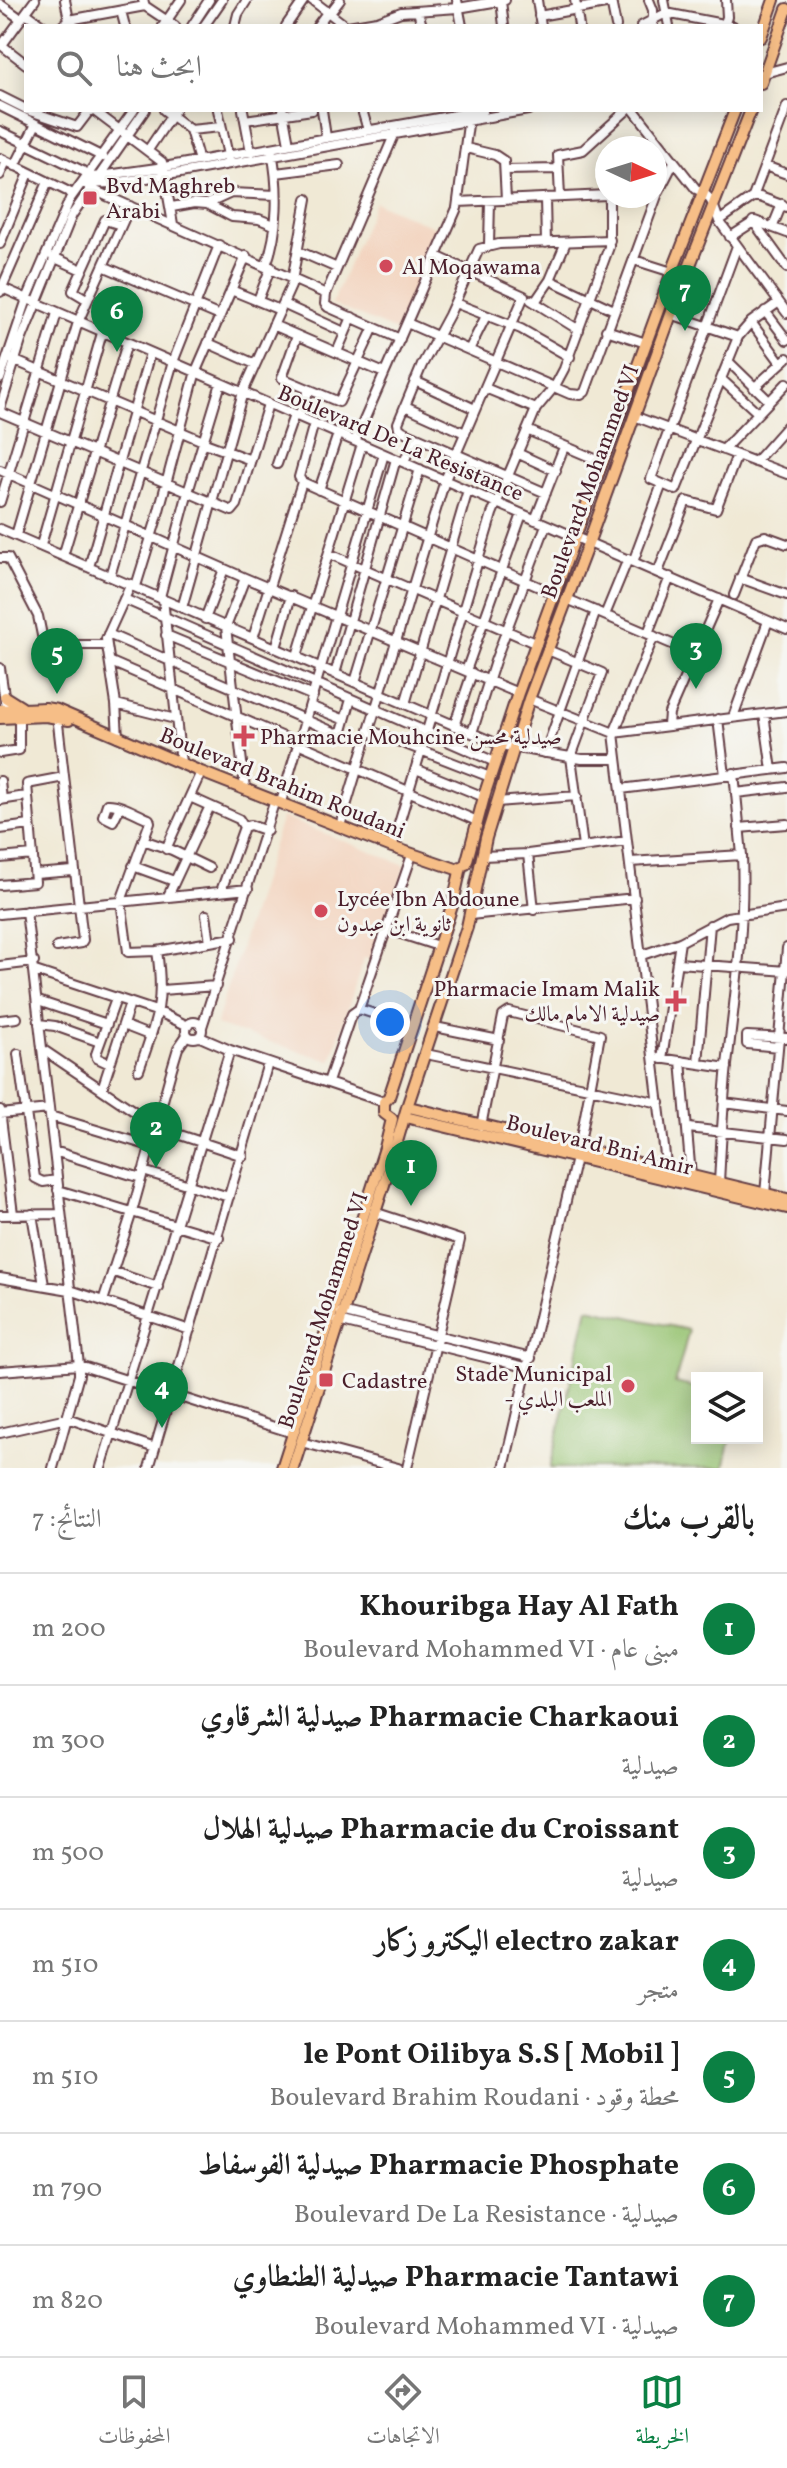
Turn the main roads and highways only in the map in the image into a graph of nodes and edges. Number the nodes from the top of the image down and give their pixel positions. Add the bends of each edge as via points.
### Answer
1 (774, 0) edge
2 (786, 18) edge
3 (763, 30) edge
4 (765, 71) edge
5 (734, 112) edge
6 (750, 112) edge
7 (2, 698) edge
8 (7, 713) edge
9 (461, 870) junction
10 (477, 875) junction
11 (387, 1099) junction
12 (403, 1113) junction
13 (578, 1153) junction
14 (667, 1176) junction
15 (787, 1199) edge
16 (787, 1208) edge
17 (297, 1438) junction
18 (282, 1468) edge
19 (293, 1468) edge

1 - 3 main road
2 - 4 main road
5 - 9 main road, Boulevard Mohammed VI via 699,194 518,693
6 - 10 main road, Boulevard Mohammed VI via 529,699
7 - 8 main road
8 - 9 main road, Boulevard Brahim Roudani via 57,714 95,726
9 - 10 main road via 475,866
9 - 10 main road via 469,884
9 - 11 main road, Boulevard Mohammed VI
10 - 12 main road, Boulevard Mohammed VI via 470,915
11 - 12 main road via 399,1095
11 - 12 main road via 384,1113
12 - 13 main road, Boulevard Bni Amir
12 - 13 main road, Boulevard Bni Amir via 481,1126
12 - 17 main road, Boulevard Mohammed VI
12 - 17 main road, Boulevard Mohammed VI via 385,1148 332,1308
13 - 14 main road, Boulevard Bni Amir
14 - 15 main road, Boulevard Bni Amir via 691,1176
14 - 16 main road, Boulevard Bni Amir
17 - 18 main road, Boulevard Mohammed VI
17 - 19 main road, Boulevard Mohammed VI

